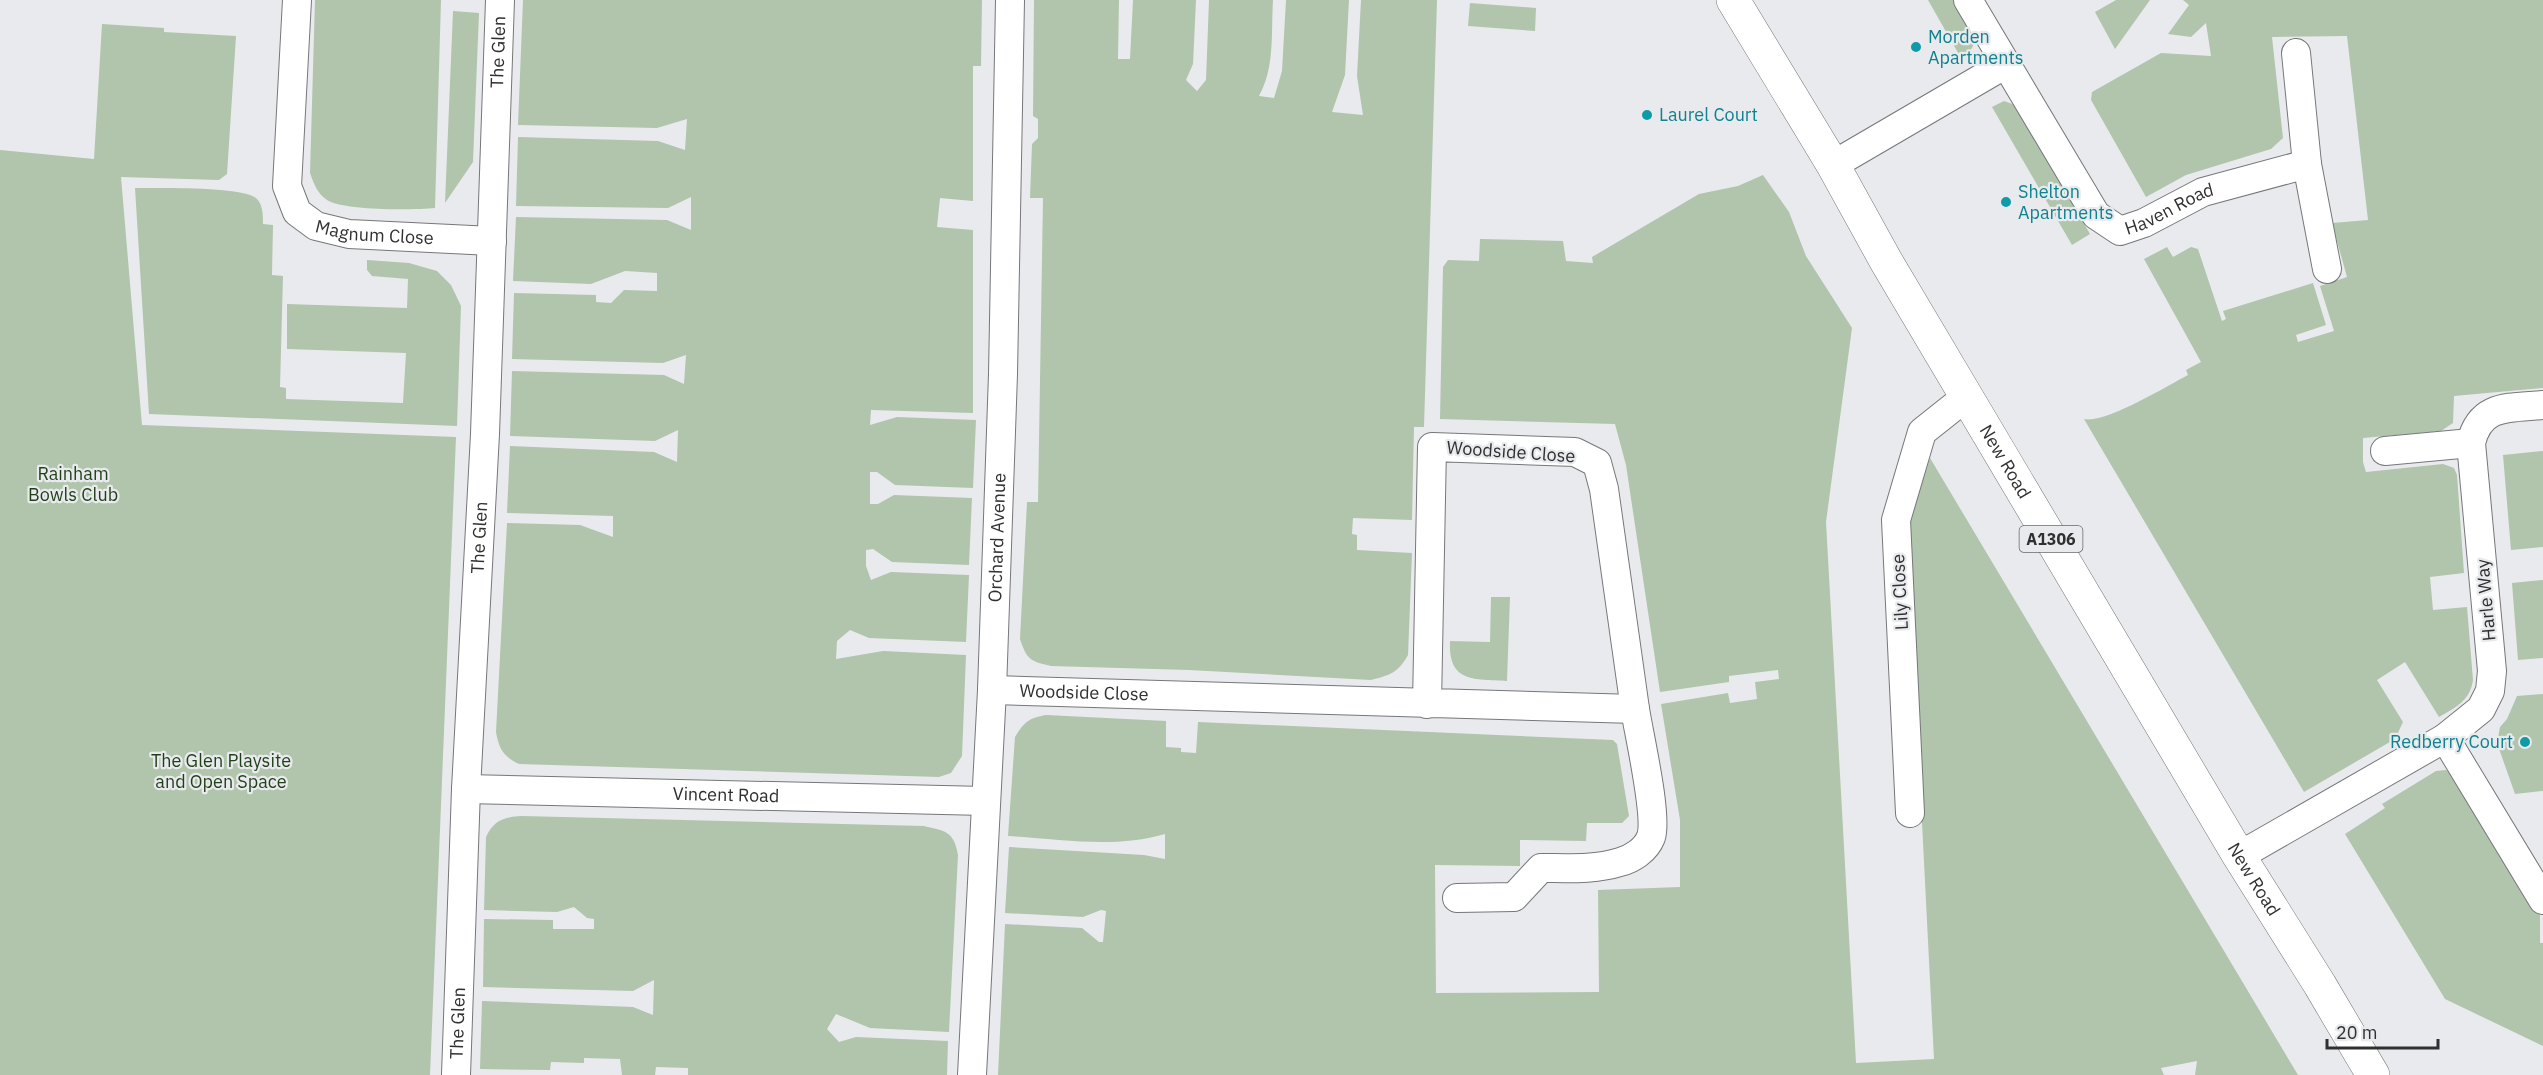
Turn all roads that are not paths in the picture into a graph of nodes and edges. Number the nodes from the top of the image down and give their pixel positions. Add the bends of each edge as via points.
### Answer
1 (297, 0) edge
2 (501, 0) edge
3 (1010, 0) edge
4 (1733, 0) edge
5 (1968, 0) edge
6 (2296, 53) dead end
7 (2006, 64) junction
8 (2307, 164) junction
9 (1833, 165) junction
10 (492, 241) junction
11 (2327, 268) dead end
12 (1966, 397) junction
13 (2543, 405) edge
14 (2471, 443) junction
15 (2385, 451) dead end
16 (992, 690) junction
17 (1427, 704) junction
18 (1635, 709) junction
19 (2445, 738) junction
20 (466, 789) junction
21 (985, 801) junction
22 (1910, 813) dead end
23 (2238, 856) junction
24 (1457, 898) dead end
25 (2543, 900) edge
26 (456, 1075) edge
27 (972, 1075) edge
28 (2373, 1075) edge

1 - 10 street, Magnum Close via 287,186 297,212 316,226 349,234
2 - 10 street, The Glen
3 - 16 street, Orchard Avenue
4 - 9 main road, New Road / A1306
5 - 7 street, Haven Road
6 - 8 street
7 - 8 street, Haven Road via 2096,215 2120,231 2203,192
7 - 9 street
8 - 11 street
9 - 12 main road, New Road / A1306
10 - 20 street, The Glen
12 - 22 street, Lily Close via 1922,432 1896,520
12 - 23 main road, New Road / A1306
13 - 14 street via 2487,414 2475,427
14 - 15 street
14 - 19 street, Harle Way via 2492,671 2490,692 2481,709
16 - 17 street, Woodside Close
16 - 21 street, Orchard Avenue
17 - 18 street, Woodside Close
17 - 18 street, Woodside Close via 1432,447 1575,452 1597,463
18 - 24 street, Woodside Close via 1653,818 1651,838 1639,853 1597,867 1541,868 1514,897
19 - 23 street, Harle Way
19 - 25 street
20 - 21 street, Vincent Road
20 - 26 street, The Glen
21 - 27 street, Orchard Avenue
23 - 28 main road, New Road / A1306

